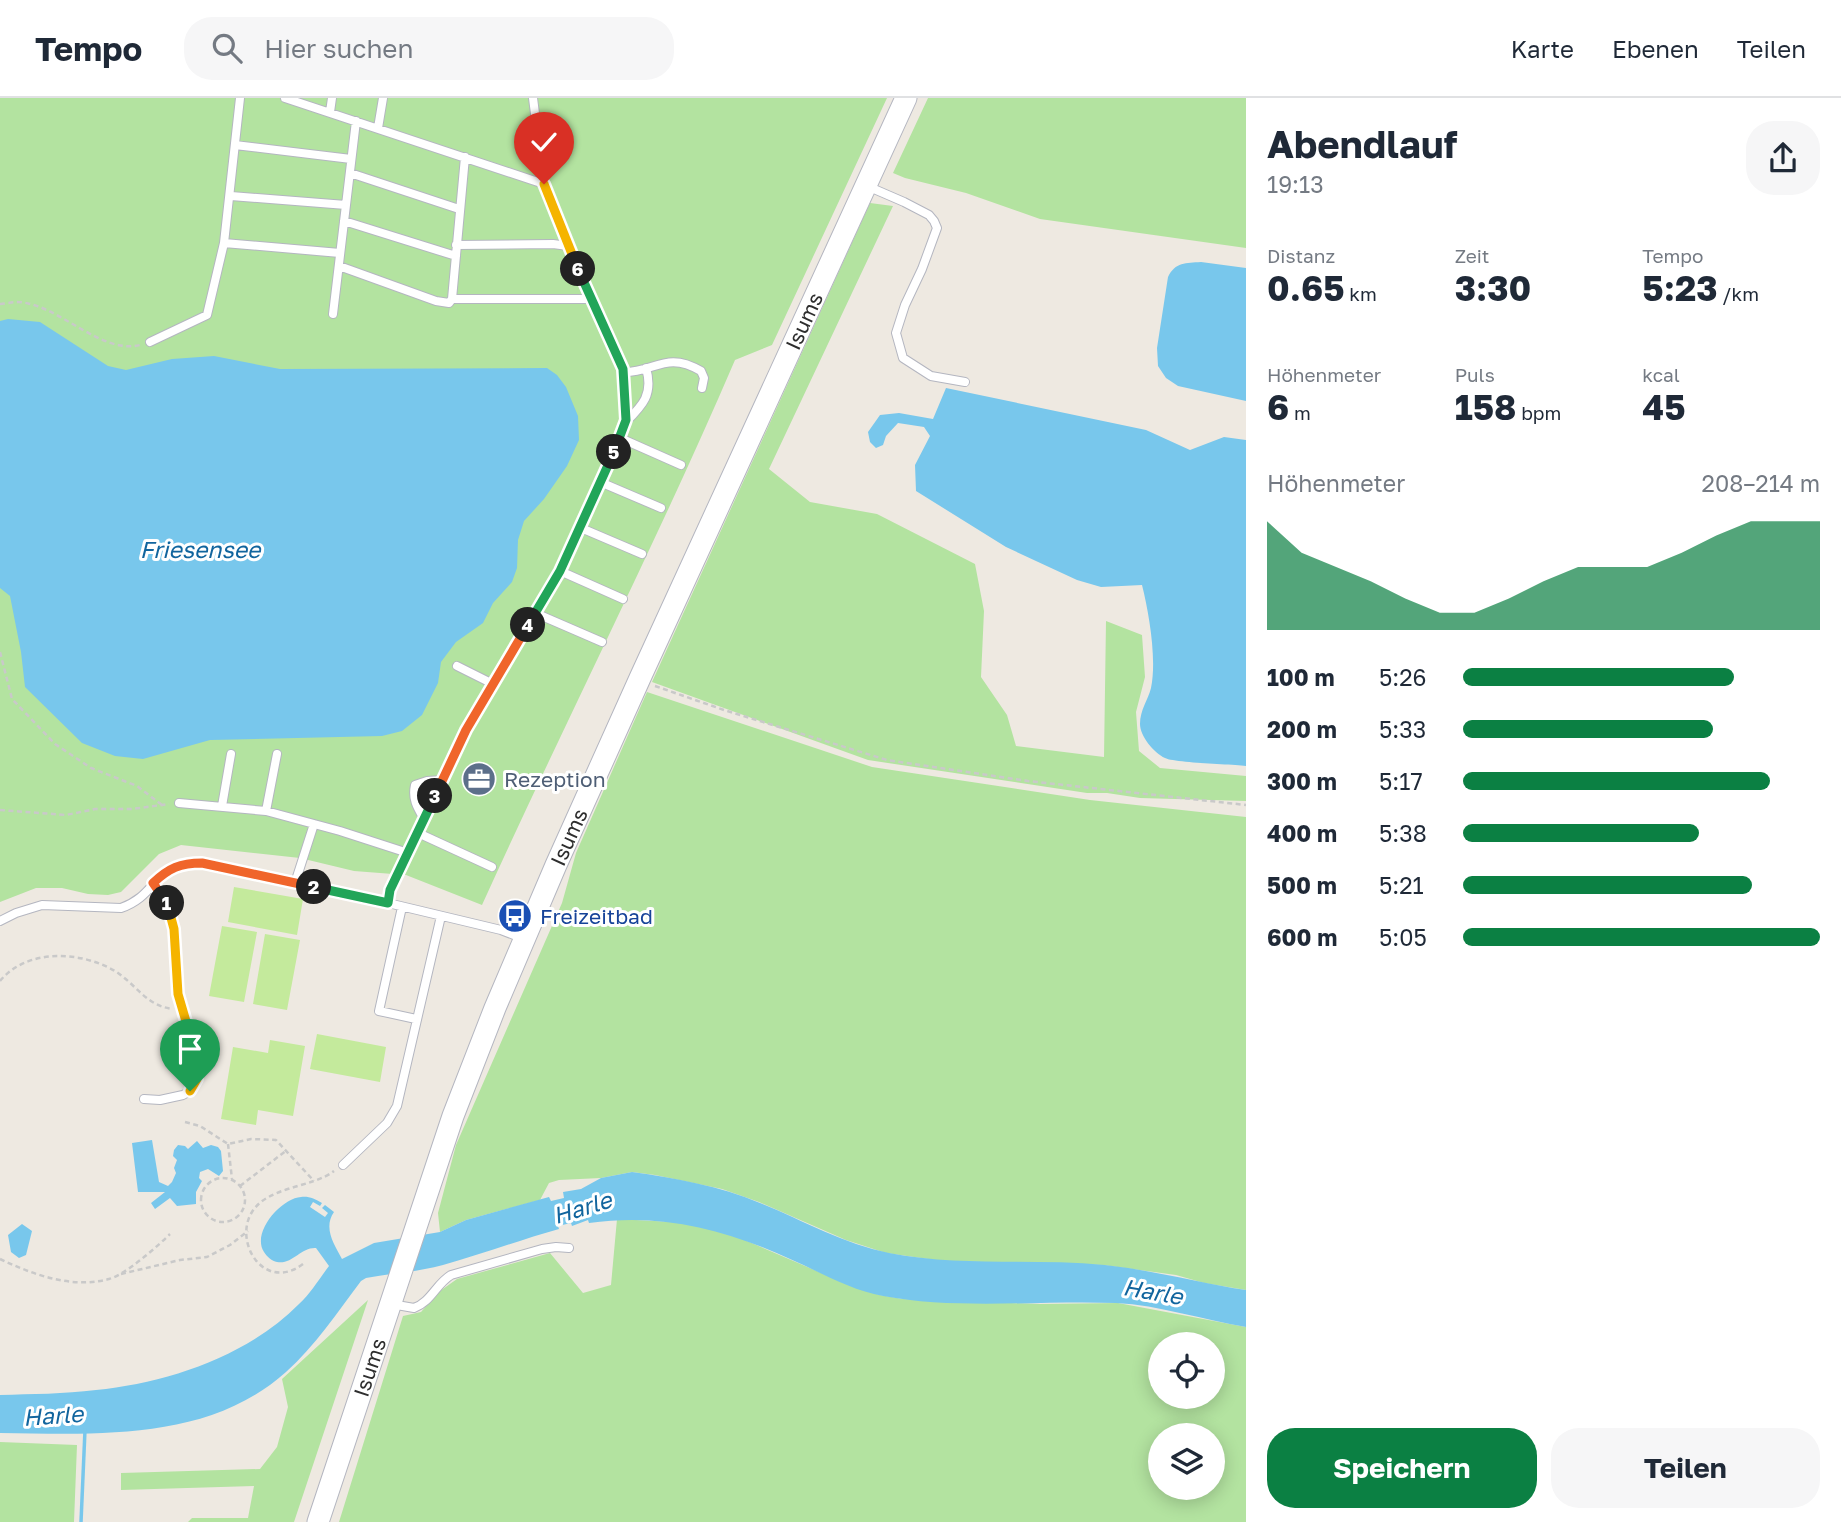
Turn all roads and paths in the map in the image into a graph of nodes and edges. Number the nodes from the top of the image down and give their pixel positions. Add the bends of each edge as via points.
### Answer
1 (240, 98) edge
2 (285, 98) edge
3 (332, 98) edge
4 (383, 98) edge
5 (533, 98) edge
6 (906, 98) edge
7 (330, 112) junction
8 (356, 121) junction
9 (378, 128) junction
10 (235, 145) junction
11 (465, 157) junction
12 (351, 159) junction
13 (350, 173) junction
14 (544, 184) junction
15 (867, 186) junction
16 (230, 196) junction
17 (346, 205) junction
18 (459, 209) junction
19 (344, 221) junction
20 (224, 243) junction
21 (456, 245) junction
22 (568, 246) junction
23 (340, 253) junction
24 (456, 256) junction
25 (338, 267) junction
26 (452, 299) junction
27 (591, 299) junction
28 (0, 304) edge
29 (333, 314) dead end
30 (150, 342) joint
31 (646, 368) junction
32 (623, 372) junction
33 (965, 382) dead end
34 (702, 388) dead end
35 (624, 424) junction
36 (620, 438) junction
37 (681, 465) dead end
38 (600, 482) junction
39 (661, 509) dead end
40 (581, 528) junction
41 (642, 554) dead end
42 (560, 571) junction
43 (622, 599) dead end
44 (535, 613) junction
45 (602, 642) dead end
46 (0, 652) edge
47 (457, 666) dead end
48 (640, 678) junction
49 (493, 684) junction
50 (231, 754) dead end
51 (276, 754) dead end
52 (443, 780) junction
53 (179, 803) joint
54 (1246, 804) edge
55 (162, 805) junction
56 (222, 806) junction
57 (0, 810) edge
58 (266, 811) junction
59 (424, 819) junction
60 (314, 824) junction
61 (418, 833) junction
62 (408, 853) junction
63 (492, 867) dead end
64 (153, 883) junction
65 (295, 883) junction
66 (388, 903) junction
67 (402, 907) junction
68 (441, 916) junction
69 (0, 922) edge
70 (524, 939) junction
71 (0, 981) edge
72 (182, 1010) junction
73 (416, 1019) junction
74 (144, 1099) dead end
75 (186, 1122) dead end
76 (228, 1144) junction
77 (287, 1150) junction
78 (343, 1165) joint
79 (232, 1180) junction
80 (314, 1181) junction
81 (240, 1186) junction
82 (243, 1210) junction
83 (251, 1214) junction
84 (248, 1231) junction
85 (170, 1234) dead end
86 (569, 1248) dead end
87 (0, 1259) edge
88 (303, 1264) dead end
89 (118, 1274) junction
90 (392, 1296) junction
91 (318, 1522) edge

1 - 10 lane
2 - 7 lane
3 - 7 lane
4 - 9 lane
5 - 14 lane
6 - 15 main road, Isums
7 - 8 lane
8 - 9 lane
8 - 12 lane
9 - 11 lane
10 - 12 lane
10 - 16 lane
11 - 14 lane
11 - 18 lane
12 - 13 lane
13 - 17 lane
13 - 18 lane
14 - 22 lane
15 - 33 lane via 929,215 937,228 896,333 903,358 931,376
15 - 48 main road, Isums
16 - 17 lane
16 - 20 lane
17 - 19 lane
18 - 21 lane
19 - 23 lane
19 - 24 lane
20 - 23 lane
20 - 30 lane via 207,315
21 - 22 lane
21 - 24 lane
22 - 27 lane
23 - 25 lane
24 - 26 lane
25 - 26 lane via 436,301 449,303
25 - 29 lane
26 - 27 lane
27 - 32 lane
28 - 30 path via 18,302 55,314 127,348
31 - 32 lane
31 - 34 lane via 660,362 695,367 704,378
31 - 35 lane via 647,396
32 - 35 lane
35 - 36 lane
36 - 37 lane
36 - 38 lane
38 - 39 lane
38 - 40 lane
40 - 41 lane
40 - 42 lane
42 - 43 lane
42 - 44 lane
44 - 45 lane
44 - 49 lane
46 - 55 path via 12,699 55,744 91,768 137,786
47 - 49 lane
48 - 54 path via 724,710 887,761
48 - 70 main road, Isums
49 - 52 lane
50 - 56 lane
51 - 58 lane
52 - 59 lane
52 - 59 lane via 415,785 413,795
53 - 55 path
53 - 56 lane
55 - 57 path via 66,815
56 - 58 lane
58 - 60 lane
59 - 61 lane
60 - 62 lane
60 - 65 lane
61 - 62 lane
61 - 63 lane
62 - 66 lane
64 - 65 lane via 176,865 202,863
64 - 69 lane via 143,897 121,908 42,905
64 - 72 lane via 171,914
65 - 66 lane
66 - 67 lane
67 - 68 lane
67 - 73 lane via 379,1011
68 - 70 lane
68 - 73 lane
70 - 90 main road, Isums via 476,1055
71 - 72 path via 23,962 55,956 79,958 116,972 154,1005
72 - 74 lane via 197,1059 197,1079 183,1095
73 - 78 lane via 393,1116
75 - 76 path
76 - 77 path via 272,1139
76 - 79 path
77 - 80 path
77 - 81 path
78 - 80 path
79 - 81 path
79 - 82 path via 210,1182 203,1190 203,1209 209,1217 228,1222
80 - 83 path via 268,1198
81 - 82 path
82 - 83 path
83 - 84 path
84 - 88 path via 254,1258 267,1270 283,1274
84 - 89 path via 207,1257
85 - 89 path
86 - 90 lane via 542,1249 451,1275 414,1308
87 - 89 path via 54,1280 111,1279
90 - 91 main road, Isums

